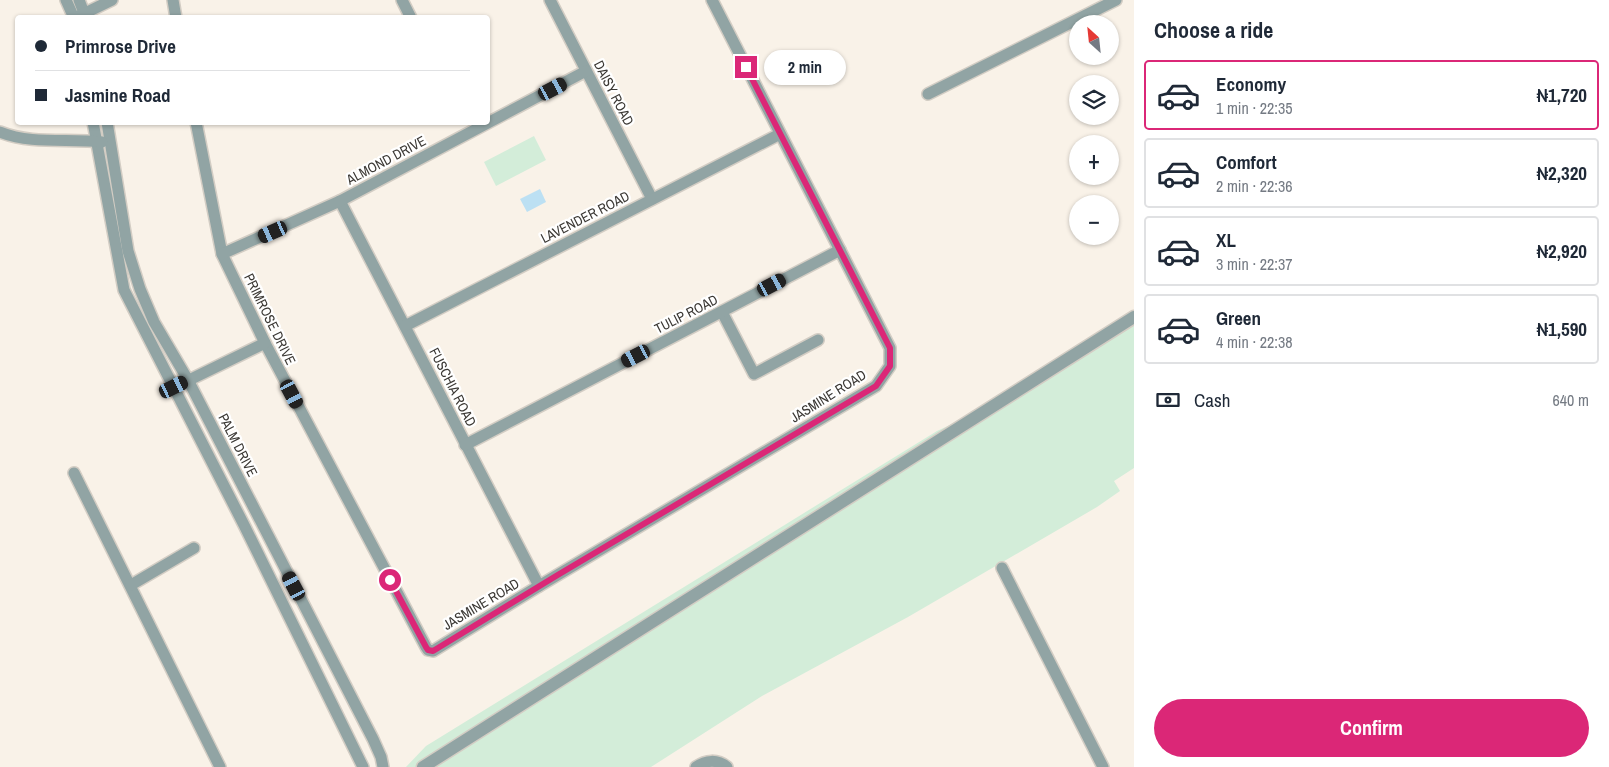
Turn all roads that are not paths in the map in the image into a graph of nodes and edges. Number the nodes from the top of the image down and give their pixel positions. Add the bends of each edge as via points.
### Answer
1 (66, 0) edge
2 (79, 0) edge
3 (112, 0) edge
4 (173, 0) edge
5 (402, 0) edge
6 (550, 0) edge
7 (712, 0) edge
8 (1116, 0) edge
9 (79, 15) edge
10 (80, 15) edge
11 (82, 15) edge
12 (176, 15) edge
13 (409, 15) edge
14 (586, 71) junction
15 (928, 94) dead end
16 (490, 122) edge
17 (93, 125) edge
18 (108, 125) edge
19 (197, 125) edge
20 (465, 125) edge
21 (484, 125) edge
22 (0, 132) edge
23 (469, 133) junction
24 (780, 134) junction
25 (96, 141) junction
26 (112, 143) junction
27 (652, 199) junction
28 (340, 201) junction
29 (840, 250) junction
30 (222, 254) junction
31 (722, 312) junction
32 (1134, 317) edge
33 (405, 326) junction
34 (818, 340) dead end
35 (265, 343) junction
36 (188, 380) junction
37 (174, 387) junction
38 (465, 445) junction
39 (74, 473) dead end
40 (194, 548) dead end
41 (1002, 568) dead end
42 (131, 585) junction
43 (539, 586) junction
44 (426, 647) joint
45 (220, 767) edge
46 (363, 767) edge
47 (383, 767) edge
48 (423, 767) edge
49 (696, 767) edge
50 (727, 767) edge
51 (1103, 767) edge

1 - 9 street
2 - 10 street
3 - 11 street
4 - 12 street
5 - 13 street
6 - 14 street, DAISY ROAD
7 - 24 street, JASMINE ROAD
8 - 15 street
14 - 16 street, ALMOND DRIVE
14 - 27 street, DAISY ROAD
17 - 25 street
18 - 26 street, PALM DRIVE
19 - 30 street, PRIMROSE DRIVE
20 - 23 street
21 - 23 street, ALMOND DRIVE
22 - 25 street via 45,140
23 - 28 street, ALMOND DRIVE
24 - 27 street, LAVENDER ROAD
24 - 29 street, JASMINE ROAD
25 - 26 street
25 - 37 street via 124,290
26 - 36 street, PALM DRIVE via 128,251 140,289 154,322
27 - 33 street, LAVENDER ROAD
28 - 30 street, ALMOND DRIVE
28 - 33 street, FUSCHIA ROAD
29 - 31 street, TULIP ROAD
29 - 43 street, JASMINE ROAD via 890,348 890,366 876,386
30 - 35 street, PRIMROSE DRIVE
31 - 34 street via 754,374
31 - 38 street, TULIP ROAD
32 - 48 street
33 - 38 street, FUSCHIA ROAD
35 - 36 street
35 - 44 street, PRIMROSE DRIVE
36 - 37 street
36 - 47 street, PALM DRIVE via 373,739
37 - 46 street
38 - 43 street, FUSCHIA ROAD
39 - 42 street
40 - 42 street
41 - 51 street
42 - 45 street
43 - 44 street, JASMINE ROAD via 433,651
49 - 50 street via 703,762 714,761

